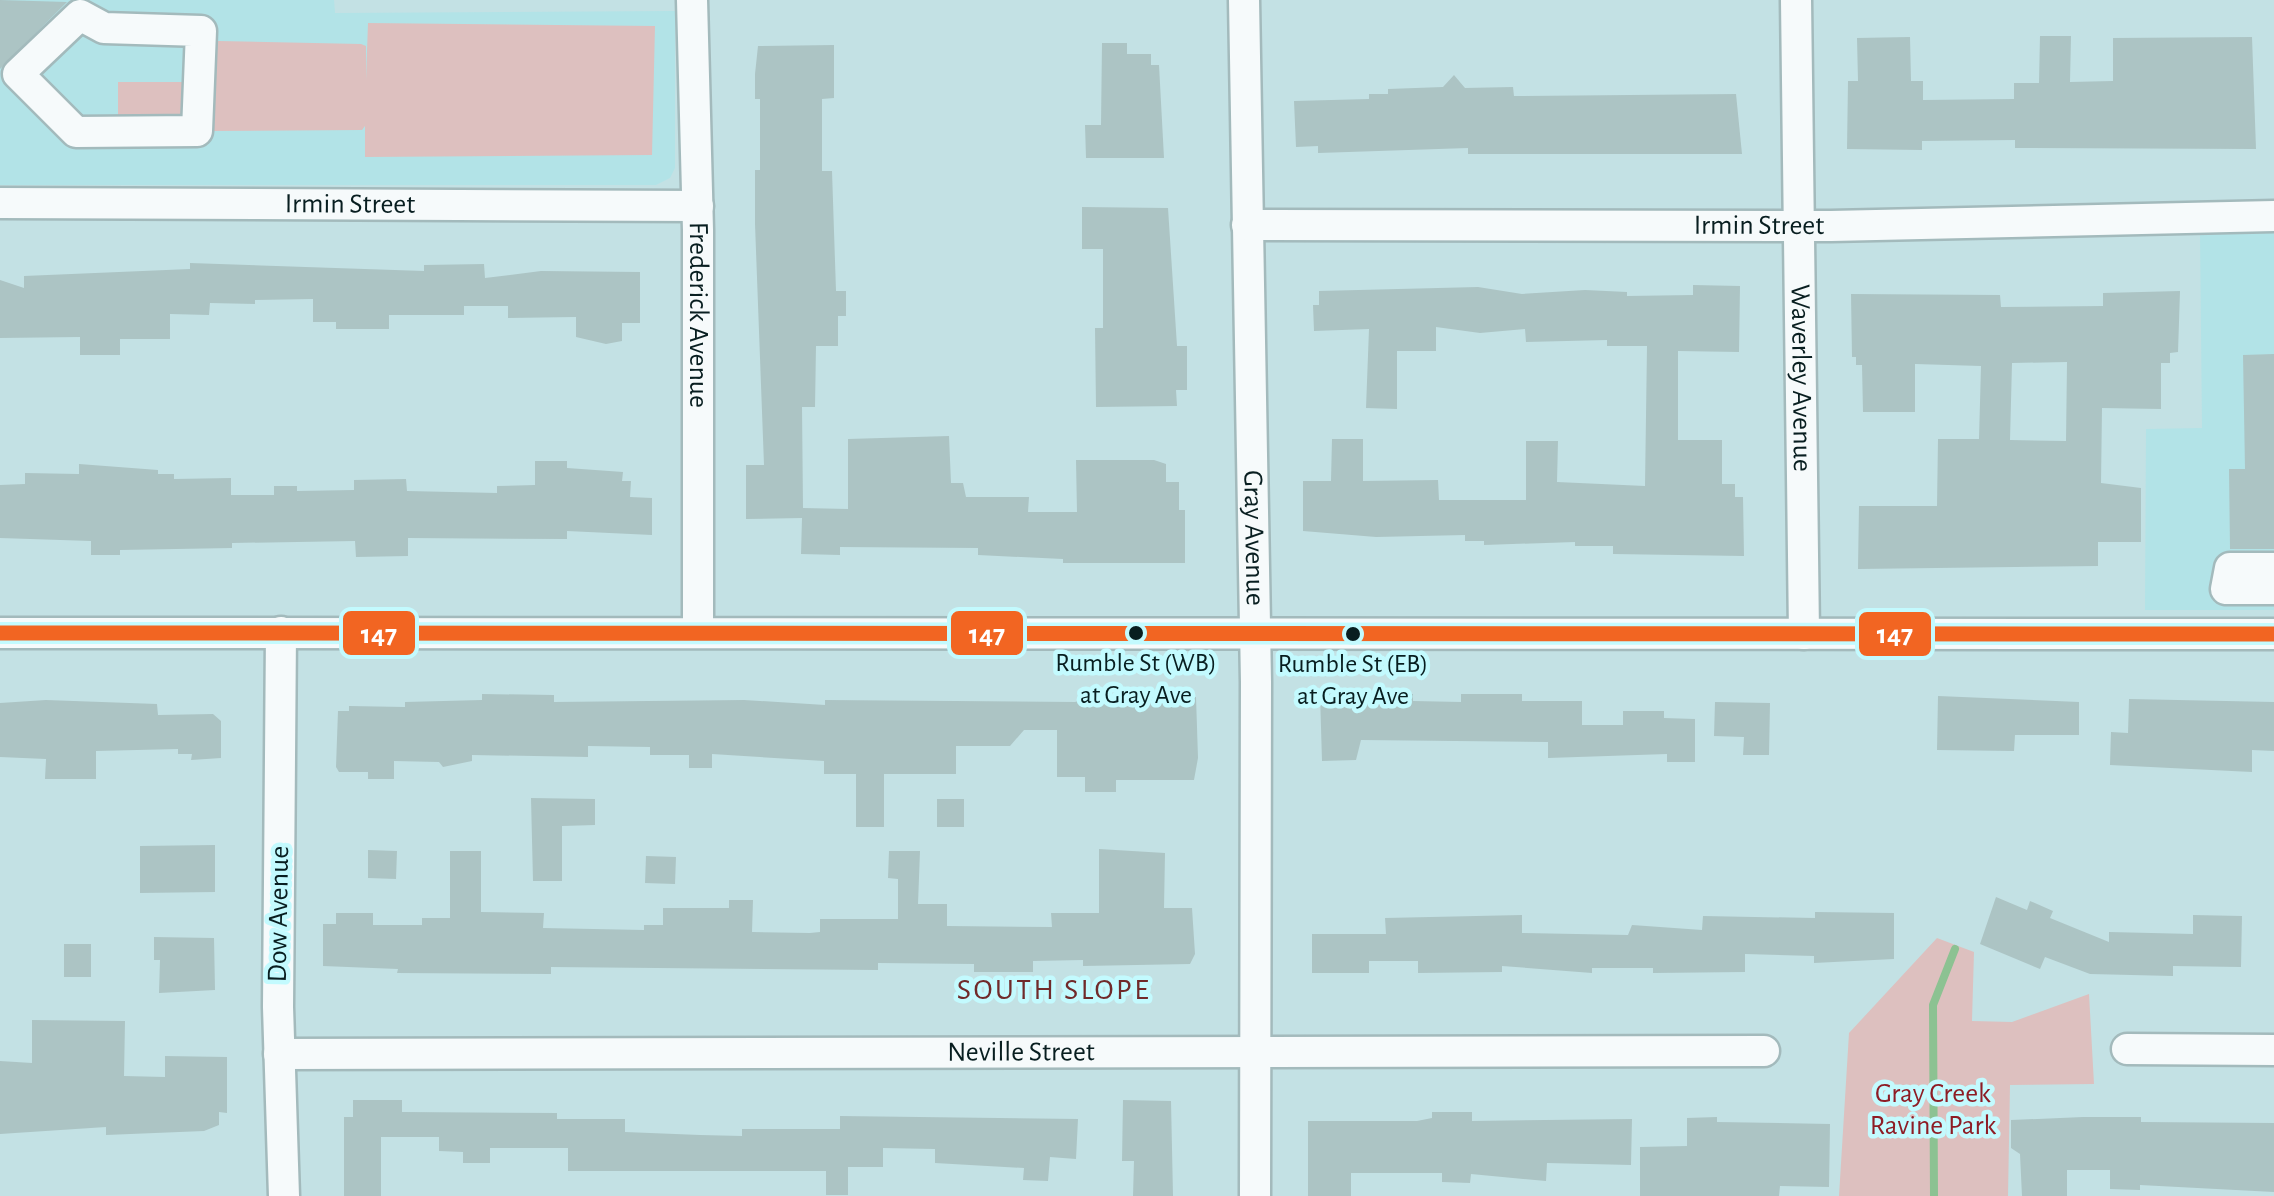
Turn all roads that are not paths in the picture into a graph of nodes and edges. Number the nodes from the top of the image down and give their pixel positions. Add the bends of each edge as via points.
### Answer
1 (692, 0) edge
2 (1244, 0) edge
3 (1796, 0) edge
4 (18, 74) joint
5 (0, 203) edge
6 (698, 206) junction
7 (2274, 216) edge
8 (1798, 224) junction
9 (1247, 225) junction
10 (2274, 568) edge
11 (2274, 589) edge
12 (280, 632) junction
13 (698, 632) junction
14 (0, 633) edge
15 (1254, 633) junction
16 (1804, 634) junction
17 (2274, 634) edge
18 (2127, 1049) dead end
19 (2274, 1050) edge
20 (1764, 1051) dead end
21 (1253, 1053) junction
22 (279, 1054) junction
23 (284, 1196) edge
24 (1254, 1196) edge

1 - 6 street, Frederick Avenue
2 - 9 street, Gray Avenue
3 - 8 street, Waverley Avenue
4 - 4 street via 76,132 197,131 201,31 104,28 80,15
5 - 6 street, Irmin Street
6 - 13 street, Frederick Avenue
7 - 8 street, Irmin Street
8 - 9 street, Irmin Street
8 - 16 street, Waverley Avenue
9 - 15 street, Gray Avenue
10 - 11 street via 2230,568 2226,584
12 - 13 street
12 - 14 street
12 - 22 street, Dow Avenue
13 - 15 street
15 - 16 street
15 - 21 street, Gray Avenue
16 - 17 street
18 - 19 street
20 - 21 street, Neville Street
21 - 22 street, Neville Street
21 - 24 street, Gray Avenue
22 - 23 street, Dow Avenue

